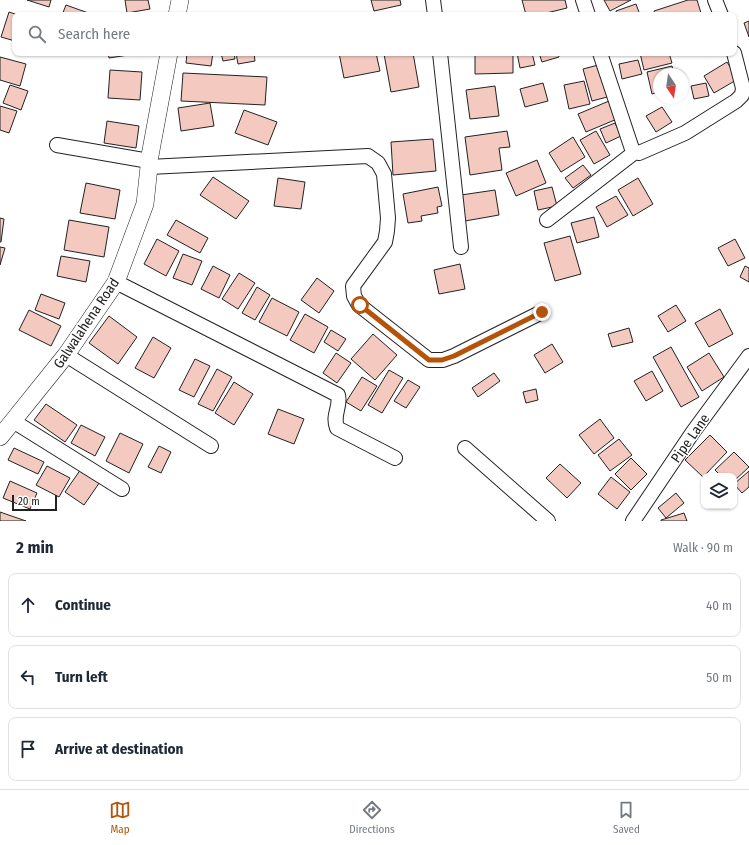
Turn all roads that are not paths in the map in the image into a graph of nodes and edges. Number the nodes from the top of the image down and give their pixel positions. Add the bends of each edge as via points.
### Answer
1 (180, 0) edge
2 (433, 0) edge
3 (583, 0) edge
4 (715, 0) edge
5 (178, 12) edge
6 (435, 12) edge
7 (587, 12) edge
8 (720, 12) edge
9 (168, 56) edge
10 (440, 56) edge
11 (601, 56) edge
12 (735, 56) edge
13 (57, 144) dead end
14 (635, 152) junction
15 (149, 164) junction
16 (547, 220) dead end
17 (461, 247) dead end
18 (116, 282) junction
19 (542, 312) dead end
20 (66, 355) junction
21 (749, 356) edge
22 (13, 421) junction
23 (0, 437) edge
24 (211, 446) dead end
25 (465, 448) dead end
26 (395, 458) dead end
27 (122, 489) dead end
28 (548, 521) edge
29 (632, 521) edge

1 - 5 street
2 - 6 street
3 - 7 street
4 - 8 street
9 - 15 street, Galwalahena Road
10 - 17 street
11 - 14 street
12 - 14 street via 744,88 736,101 685,133 639,153
13 - 15 street
14 - 16 street
15 - 18 street, Galwalahena Road via 145,204
15 - 19 street via 368,156 378,163 384,174 387,231 385,242 353,286 354,296 360,305 429,360 442,360 454,356
18 - 20 street, Galwalahena Road
18 - 26 street via 338,395 334,420 337,428
20 - 22 street, Galwalahena Road
20 - 24 street
21 - 29 street, Pipe Lane
22 - 23 street, Galwalahena Road
22 - 27 street
25 - 28 street

